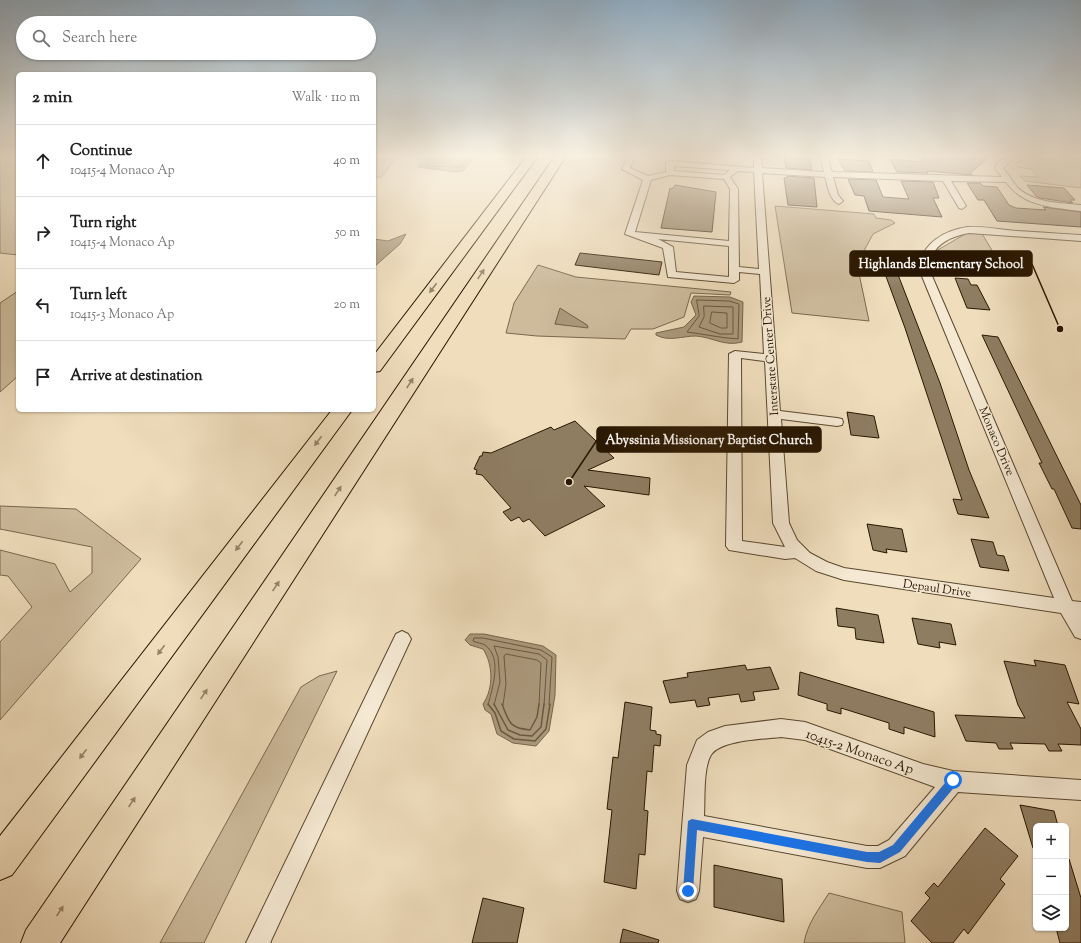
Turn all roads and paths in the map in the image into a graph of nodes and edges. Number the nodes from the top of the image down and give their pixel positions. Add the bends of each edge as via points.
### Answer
1 (499, 200) edge
2 (531, 200) edge
3 (641, 200) edge
4 (734, 200) edge
5 (760, 200) edge
6 (958, 200) edge
7 (1033, 200) edge
8 (962, 206) dead end
9 (1081, 208) edge
10 (640, 235) junction
11 (1081, 238) edge
12 (733, 244) junction
13 (734, 269) junction
14 (765, 272) junction
15 (770, 358) junction
16 (376, 364) edge
17 (340, 412) edge
18 (774, 414) junction
19 (837, 422) dead end
20 (797, 552) junction
21 (1073, 608) edge
22 (1081, 632) edge
23 (402, 639) dead end
24 (953, 780) junction
25 (1081, 790) edge
26 (692, 824) junction
27 (0, 863) edge
28 (688, 891) dead end
29 (39, 943) edge
30 (258, 943) edge

1 -> 16 highway
29 -> 2 highway
3 - 10 street via 630,234
4 - 12 street
5 - 14 street, Interstate Center Drive
6 - 8 street
7 - 9 street
10 - 12 street
10 - 13 street via 668,247 671,275 734,280
11 - 21 street, Monaco Drive via 969,230 952,234 931,248 924,260 924,269
12 - 13 street
13 - 14 street
14 - 15 street, Interstate Center Drive
15 - 18 street, Interstate Center Drive
15 - 20 street via 735,354 734,546 785,554
17 -> 27 highway
18 - 19 street
18 - 20 street, Interstate Center Drive via 782,523 788,540
20 - 21 street, Depaul Drive via 809,561 844,574
21 - 22 street, Monaco Drive
23 - 30 street
24 - 25 street, 10415-2 Monaco Ap
24 - 26 street via 897,848 880,857 867,857
24 - 26 street, 10415-2 Monaco Ap via 923,774 805,731 781,728 725,735 704,747 697,765
26 - 28 street, 10415-2 Monaco Ap

